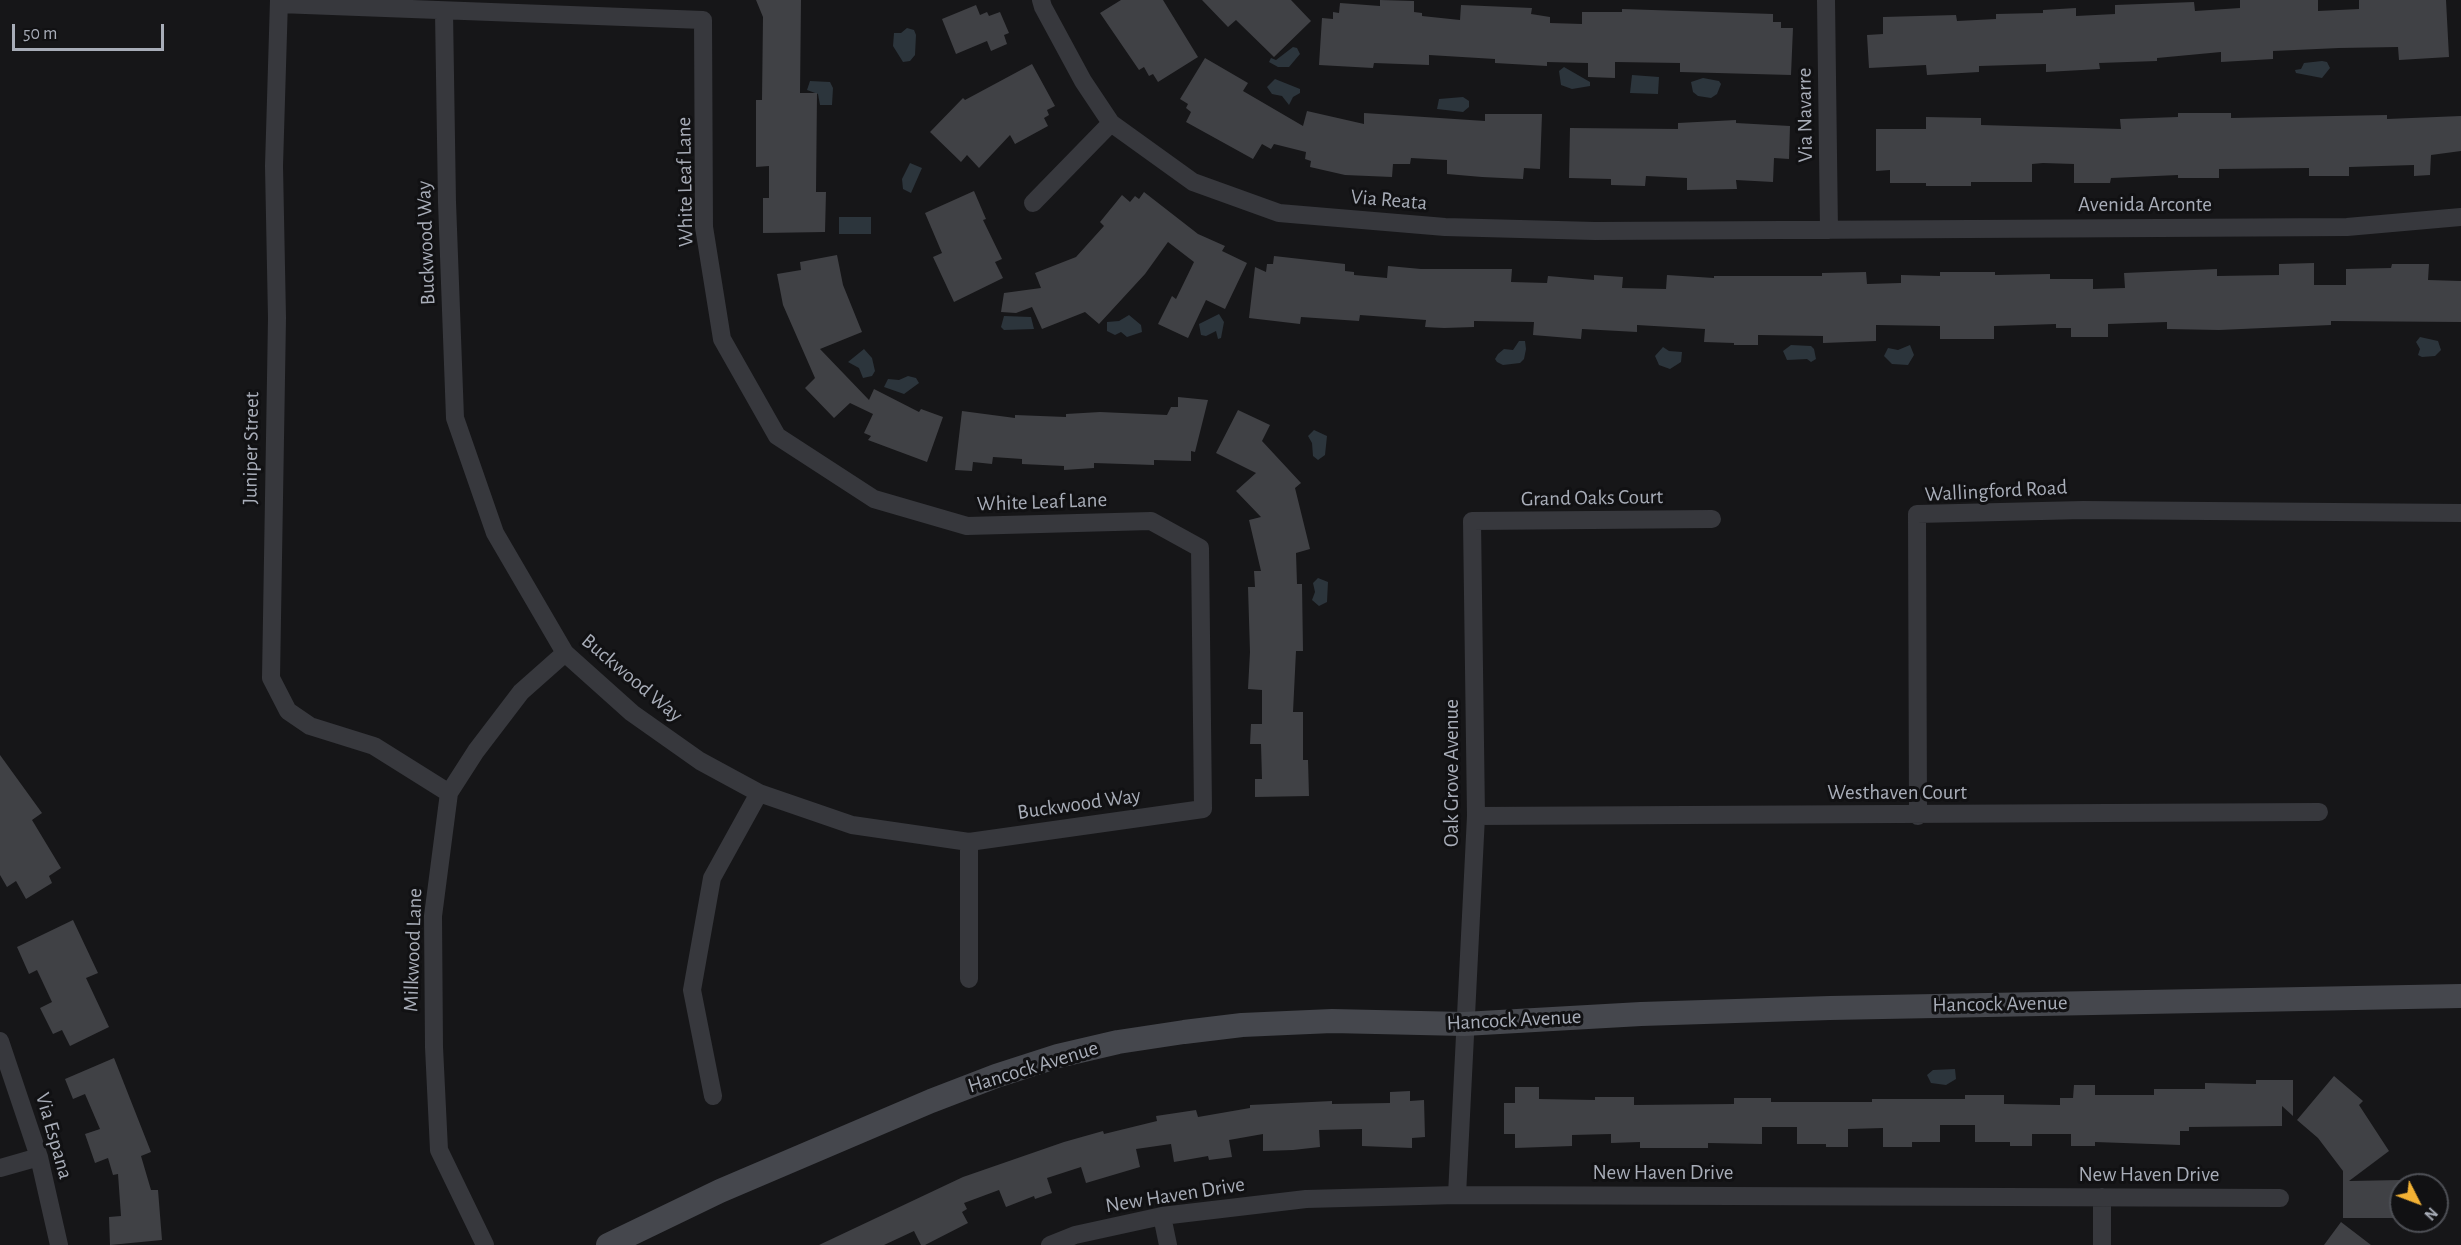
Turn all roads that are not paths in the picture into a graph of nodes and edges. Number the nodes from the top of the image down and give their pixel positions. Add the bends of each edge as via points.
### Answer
1 (1041, 0) edge
2 (1826, 0) edge
3 (279, 2) edge
4 (444, 12) junction
5 (1111, 123) junction
6 (1033, 203) dead end
7 (2461, 217) edge
8 (1829, 230) junction
9 (2461, 513) edge
10 (1712, 519) dead end
11 (1472, 521) joint
12 (565, 653) junction
13 (449, 793) junction
14 (759, 793) junction
15 (1203, 809) joint
16 (2319, 812) dead end
17 (1476, 816) junction
18 (1918, 816) junction
19 (969, 842) junction
20 (969, 979) dead end
21 (2461, 996) edge
22 (1464, 1024) junction
23 (0, 1041) edge
24 (713, 1096) dead end
25 (39, 1157) junction
26 (0, 1168) edge
27 (1457, 1195) junction
28 (2103, 1197) junction
29 (2280, 1198) dead end
30 (1162, 1216) junction
31 (59, 1245) edge
32 (485, 1245) edge
33 (608, 1245) edge
34 (1050, 1245) edge
35 (1168, 1245) edge
36 (2102, 1245) edge

1 - 5 street, Via Reata via 1083,81
2 - 8 street, Via Navarre
3 - 4 street, White Leaf Lane
3 - 13 street, Juniper Street via 274,166 277,318 271,678 288,711 310,726 374,746
4 - 12 street, Buckwood Way via 455,418 495,534
4 - 15 street, White Leaf Lane via 703,20 704,227 722,339 777,436 874,499 967,526 1151,521 1200,548
5 - 6 street
5 - 8 street, Via Reata via 1193,182 1279,213 1445,227
7 - 8 street, Avenida Arconte via 2347,227
9 - 18 street, Wallingford Road via 2083,510 1917,514
10 - 11 street, Grand Oaks Court
11 - 17 street, Oak Grove Avenue
12 - 13 street, Milkwood Lane via 521,692
12 - 14 street, Buckwood Way via 632,712 700,760
13 - 32 street, Milkwood Lane via 433,916 439,1150
14 - 19 street, Buckwood Way via 852,825
14 - 24 street via 712,878 692,990
15 - 19 street, Buckwood Way
16 - 18 street, Westhaven Court
17 - 18 street, Westhaven Court
17 - 22 street, Oak Grove Avenue
19 - 20 street
21 - 22 main road, Hancock Avenue via 1818,1008
22 - 27 street, Oak Grove Avenue
22 - 33 main road, Hancock Avenue via 1242,1025 1118,1042 1058,1056 921,1105 720,1191
23 - 25 street, Via Espana
25 - 26 street
25 - 31 street, Via Espana
27 - 28 street, New Haven Drive
27 - 30 street, New Haven Drive via 1306,1199
28 - 29 street, New Haven Drive
28 - 36 street
30 - 34 street, New Haven Drive via 1076,1235
30 - 35 street

